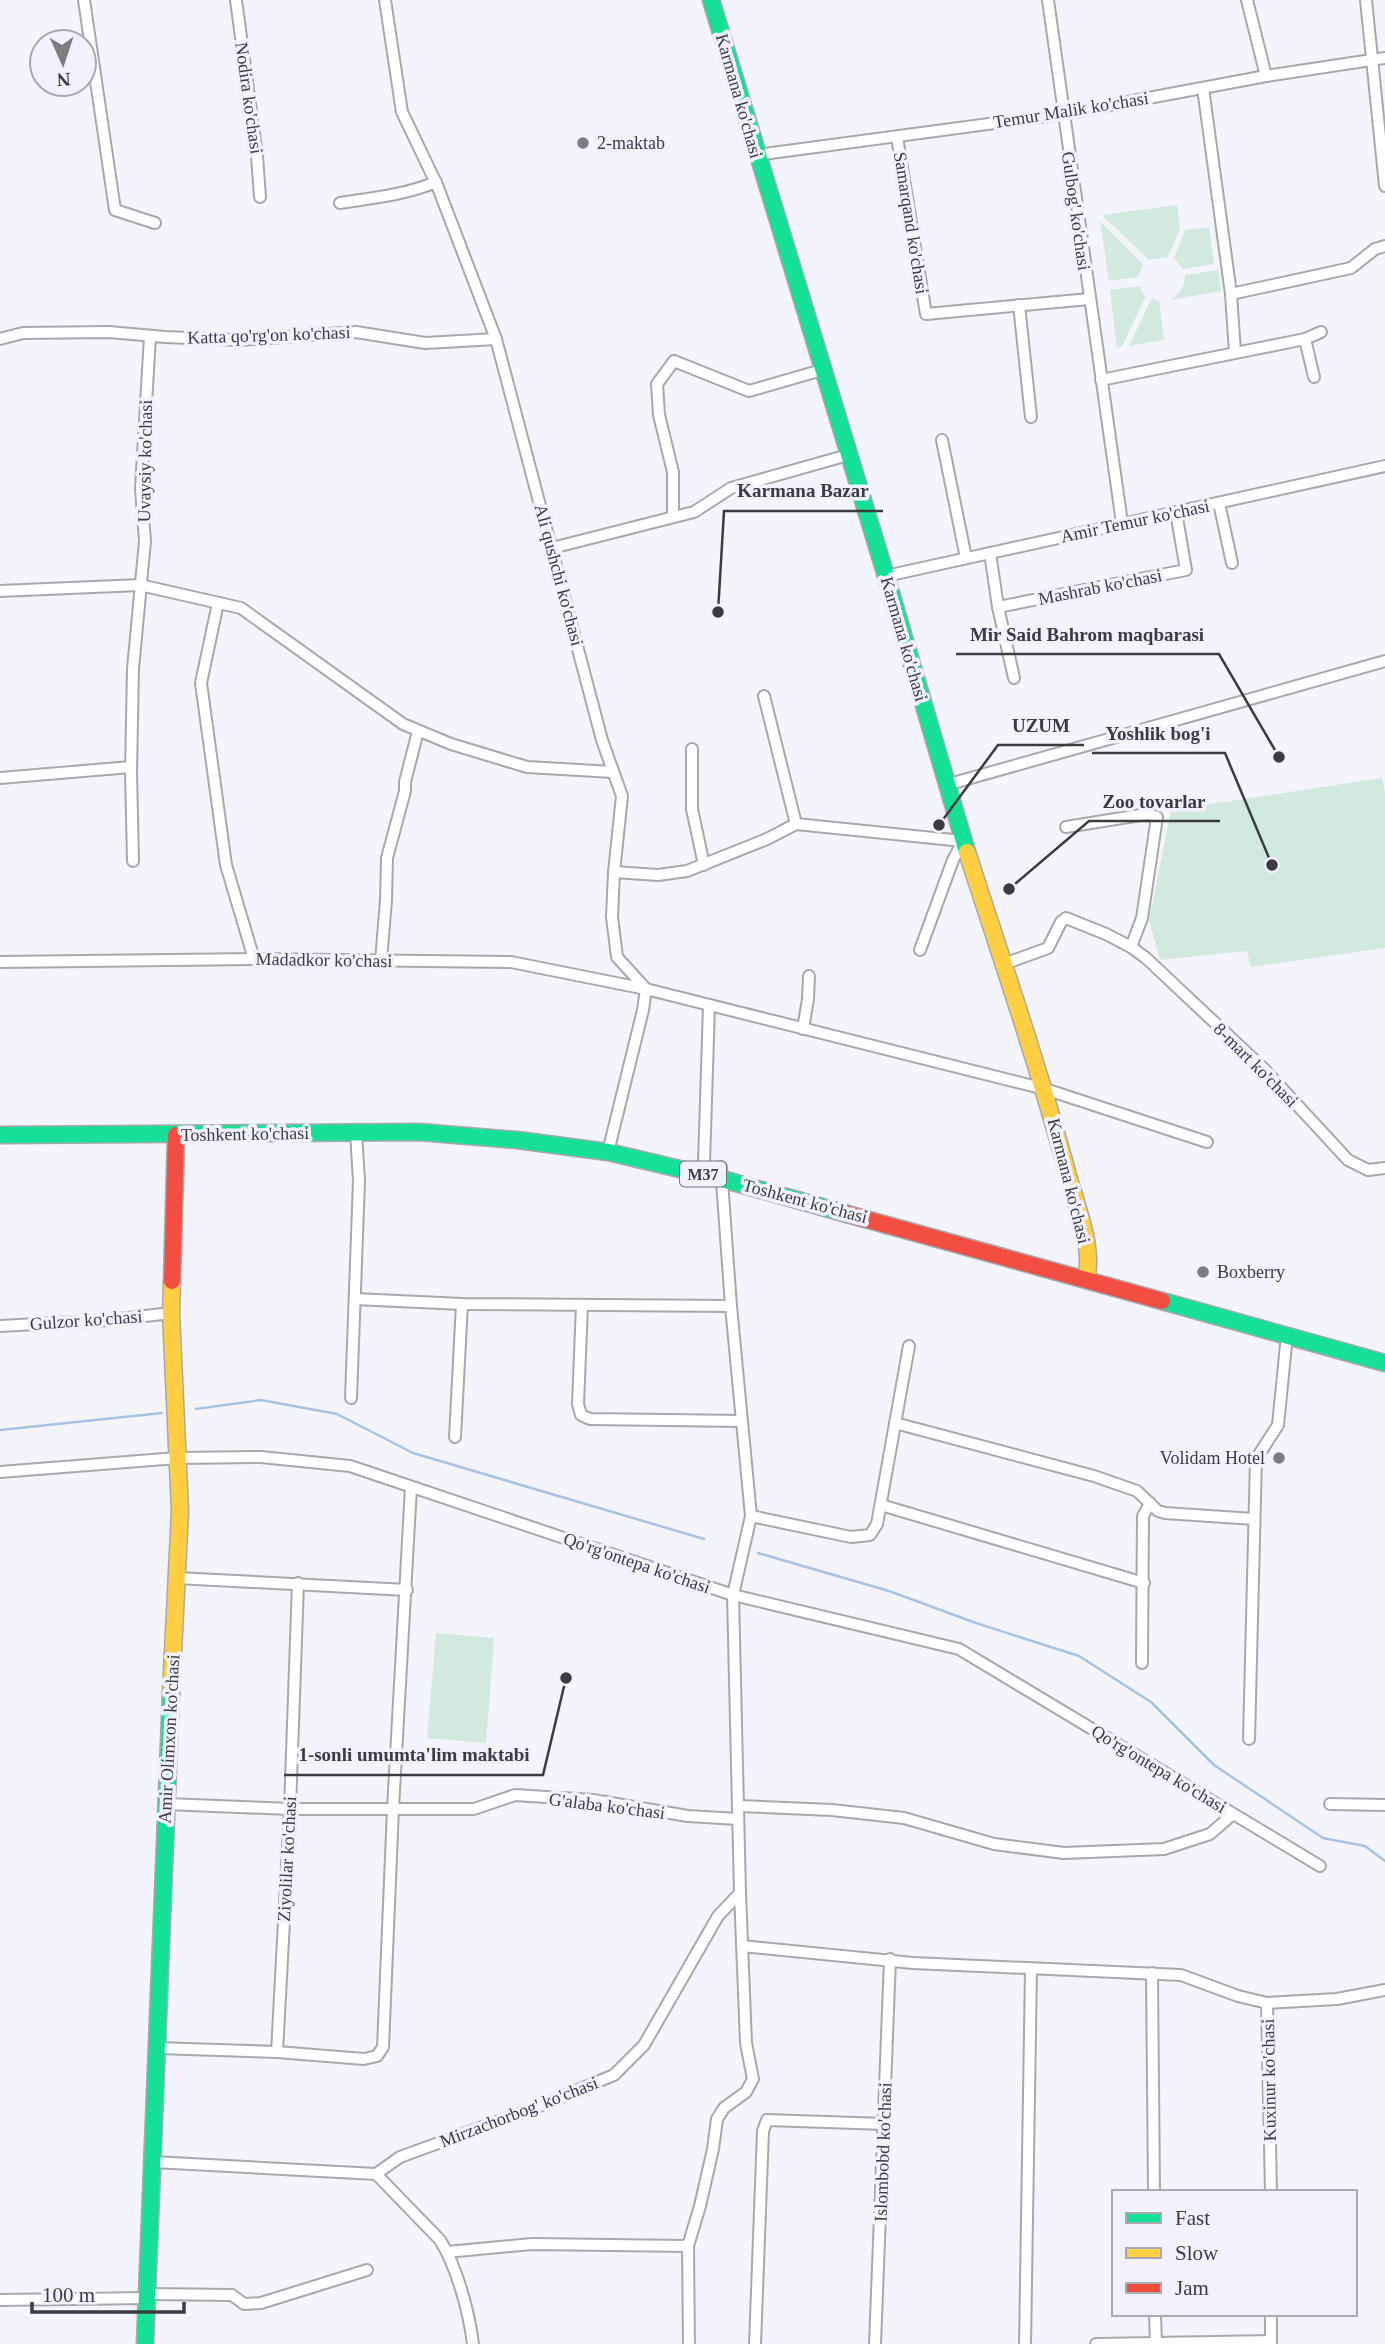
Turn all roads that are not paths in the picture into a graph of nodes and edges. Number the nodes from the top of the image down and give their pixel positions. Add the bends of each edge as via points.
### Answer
1 (84, 0) edge
2 (236, 0) edge
3 (385, 0) edge
4 (711, 0) edge
5 (1048, 0) edge
6 (1247, 0) edge
7 (1366, 0) edge
8 (1385, 58) edge
9 (1371, 61) junction
10 (1266, 76) junction
11 (1203, 88) junction
12 (1063, 114) junction
13 (897, 137) junction
14 (756, 155) junction
15 (436, 181) junction
16 (1385, 186) edge
17 (260, 197) dead end
18 (340, 203) dead end
19 (155, 223) dead end
20 (1385, 246) edge
21 (1231, 294) junction
22 (1089, 299) junction
23 (1019, 305) junction
24 (1321, 332) dead end
25 (149, 336) junction
26 (0, 339) edge
27 (496, 339) junction
28 (1305, 339) junction
29 (1235, 352) junction
30 (822, 370) junction
31 (1314, 377) dead end
32 (1101, 380) junction
33 (1031, 417) dead end
34 (942, 440) dead end
35 (848, 455) junction
36 (1385, 466) edge
37 (1219, 503) junction
38 (1176, 512) junction
39 (673, 517) junction
40 (1122, 523) junction
41 (552, 548) junction
42 (990, 553) junction
43 (966, 558) junction
44 (1233, 563) dead end
45 (886, 576) junction
46 (140, 585) junction
47 (0, 591) edge
48 (218, 603) junction
49 (998, 607) junction
50 (1385, 661) edge
51 (1014, 678) dead end
52 (764, 696) dead end
53 (418, 731) junction
54 (692, 749) dead end
55 (131, 767) junction
56 (613, 772) junction
57 (0, 778) edge
58 (946, 785) junction
59 (796, 824) junction
60 (1066, 827) dead end
61 (963, 841) junction
62 (132, 861) dead end
63 (704, 865) junction
64 (614, 872) junction
65 (1131, 947) junction
66 (920, 950) dead end
67 (254, 959) junction
68 (381, 961) junction
69 (0, 962) edge
70 (1004, 964) junction
71 (809, 976) dead end
72 (646, 989) junction
73 (709, 1006) junction
74 (803, 1029) junction
75 (1045, 1088) junction
76 (0, 1123) edge
77 (176, 1128) junction
78 (356, 1132) junction
79 (0, 1135) edge
80 (1207, 1142) dead end
81 (610, 1147) junction
82 (704, 1163) junction
83 (1385, 1168) edge
84 (722, 1173) junction
85 (1088, 1273) junction
86 (355, 1299) junction
87 (463, 1304) junction
88 (582, 1305) junction
89 (731, 1306) junction
90 (171, 1313) junction
91 (0, 1326) edge
92 (1287, 1335) junction
93 (909, 1346) dead end
94 (1385, 1351) edge
95 (1385, 1363) edge
96 (351, 1398) dead end
97 (742, 1420) junction
98 (895, 1423) junction
99 (454, 1437) dead end
100 (177, 1458) junction
101 (0, 1472) edge
102 (411, 1487) junction
103 (1150, 1503) junction
104 (881, 1505) junction
105 (751, 1516) junction
106 (1254, 1519) junction
107 (177, 1578) junction
108 (298, 1583) junction
109 (1144, 1583) junction
110 (407, 1590) junction
111 (733, 1595) junction
112 (1142, 1663) dead end
113 (1249, 1739) dead end
114 (166, 1804) junction
115 (1331, 1804) dead end
116 (1385, 1805) edge
117 (738, 1806) junction
118 (290, 1809) junction
119 (393, 1809) junction
120 (1233, 1814) junction
121 (738, 1819) junction
122 (1321, 1866) dead end
123 (740, 1893) junction
124 (742, 1946) junction
125 (890, 1959) junction
126 (1031, 1970) junction
127 (1152, 1973) junction
128 (1385, 1990) edge
129 (1267, 2003) junction
130 (158, 2048) junction
131 (277, 2052) junction
132 (885, 2123) junction
133 (153, 2162) junction
134 (376, 2174) junction
135 (1154, 2190) edge
136 (1271, 2190) edge
137 (688, 2246) junction
138 (447, 2252) junction
139 (367, 2270) dead end
140 (148, 2296) junction
141 (0, 2300) edge
142 (1155, 2316) edge
143 (1271, 2316) edge
144 (1271, 2343) edge
145 (145, 2344) edge
146 (473, 2344) edge
147 (689, 2344) edge
148 (755, 2344) edge
149 (875, 2344) edge
150 (1025, 2344) edge
151 (1096, 2344) edge
152 (1156, 2344) edge

1 - 19 street via 115,210
2 - 17 street, Nodira ko'chasi
3 - 15 street, Ali qushchi ko'chasi via 402,113
4 - 14 main road, Karmana ko'chasi
5 - 12 street, Gulbog' ko'chasi
6 - 10 street
7 - 9 street
8 - 9 street, Temur Malik ko'chasi
9 - 10 street, Temur Malik ko'chasi
9 - 16 street
10 - 11 street, Temur Malik ko'chasi
11 - 12 street, Temur Malik ko'chasi
11 - 21 street
12 - 13 street, Temur Malik ko'chasi
12 - 22 street, Gulbog' ko'chasi
13 - 14 street, Temur Malik ko'chasi
13 - 23 street, Samarqand ko'chasi via 926,314
14 - 30 main road, Karmana ko'chasi
15 - 18 street via 418,189
15 - 27 street, Ali qushchi ko'chasi
20 - 21 street via 1351,268
21 - 29 street
22 - 23 street, Samarqand ko'chasi
22 - 32 street, Gulbog' ko'chasi
23 - 33 street
24 - 28 street
25 - 26 street, Katta qo'rg'on ko'chasi via 23,333
25 - 27 street, Katta qo'rg'on ko'chasi via 239,340 356,332 425,343
25 - 46 street, Uvaysiy ko'chasi
27 - 41 street, Ali qushchi ko'chasi
28 - 29 street
28 - 31 street
29 - 32 street
30 - 35 main road, Karmana ko'chasi
30 - 39 street via 749,391 674,361 657,384 659,415 673,472
32 - 40 street, Gulbog' ko'chasi
34 - 43 street
35 - 39 street via 731,488 694,512
35 - 45 main road, Karmana ko'chasi
36 - 37 street, Amir Temur ko'chasi
37 - 38 street, Amir Temur ko'chasi
37 - 44 street
38 - 40 street, Amir Temur ko'chasi
38 - 49 street, Mashrab ko'chasi via 1186,570
39 - 41 street
40 - 42 street, Amir Temur ko'chasi
41 - 56 street, Ali qushchi ko'chasi
42 - 43 street, Amir Temur ko'chasi
42 - 49 street
43 - 45 street, Amir Temur ko'chasi
45 - 58 main road, Karmana ko'chasi
46 - 47 street
46 - 48 street
46 - 55 street, Uvaysiy ko'chasi
48 - 53 street via 241,608
48 - 67 street via 201,683 226,865
49 - 51 street
50 - 58 street
52 - 59 street
53 - 56 street via 527,767
53 - 68 street via 387,858
54 - 63 street via 692,809
55 - 57 street
55 - 62 street, Uvaysiy ko'chasi
56 - 64 street, Ali qushchi ko'chasi via 622,796
58 - 61 main road, Karmana ko'chasi
59 - 61 street
59 - 63 street
60 - 65 street via 1147,814 1157,817 1142,918
61 - 66 street
61 - 70 main road, Karmana ko'chasi
63 - 64 street via 658,875
64 - 72 street, Ali qushchi ko'chasi via 612,917 617,957
65 - 70 street, 8-mart ko'chasi via 1066,918 1048,948
65 - 83 street, 8-mart ko'chasi via 1263,1068 1349,1160 1367,1170
67 - 68 street, Madadkor ko'chasi
67 - 69 street, Madadkor ko'chasi
68 - 72 street, Madadkor ko'chasi via 510,962
70 - 75 main road, Karmana ko'chasi
71 - 74 street
72 - 73 street, Madadkor ko'chasi
72 - 81 street
73 - 74 street, Madadkor ko'chasi
73 - 82 street
74 - 75 street, Madadkor ko'chasi
75 - 80 street, Madadkor ko'chasi
75 - 85 main road, Karmana ko'chasi via 1083,1231
76 - 77 main road, Toshkent ko'chasi / M37
77 - 78 main road, Toshkent ko'chasi / M37
77 - 79 main road, Toshkent ko'chasi / M37
77 - 81 main road, Toshkent ko'chasi / M37 via 419,1122 518,1128
77 - 90 main road, Amir Olimxon ko'chasi
78 - 81 main road, Toshkent ko'chasi / M37 via 419,1132
78 - 86 street
81 - 82 main road, Toshkent ko'chasi / M37
81 - 84 main road, Toshkent ko'chasi / M37
82 - 84 main road, Toshkent ko'chasi / M37
84 - 85 main road, Toshkent ko'chasi / M37
84 - 89 street
85 - 92 main road, Toshkent ko'chasi / M37
85 - 94 main road, Toshkent ko'chasi / M37
86 - 87 street
86 - 96 street
87 - 88 street
87 - 99 street
88 - 89 street
88 - 97 street via 581,1415 590,1419
89 - 97 street
90 - 91 street, Gulzor ko'chasi
90 - 100 main road, Amir Olimxon ko'chasi
92 - 95 main road, Toshkent ko'chasi / M37
92 - 106 street via 1278,1424 1256,1459
93 - 98 street
97 - 105 street
98 - 103 street via 1094,1476 1137,1491
98 - 104 street
100 - 101 street, Qo'rg'ontepa ko'chasi
100 - 102 street, Qo'rg'ontepa ko'chasi via 261,1457 350,1466
100 - 107 main road, Amir Olimxon ko'chasi
102 - 110 street
102 - 111 street, Qo'rg'ontepa ko'chasi
103 - 106 street via 1165,1513
103 - 109 street via 1143,1516
104 - 105 street via 870,1535 852,1537
104 - 109 street
105 - 111 street
106 - 113 street
107 - 108 street
107 - 114 main road, Amir Olimxon ko'chasi
108 - 110 street
108 - 118 street, Ziyolilar ko'chasi
109 - 112 street
110 - 119 street
111 - 117 street
111 - 120 street, Qo'rg'ontepa ko'chasi via 959,1649
114 - 118 street, G'alaba ko'chasi
114 - 130 main road, Amir Olimxon ko'chasi
115 - 116 street
117 - 120 street, Qo'rg'ontepa ko'chasi via 904,1818 994,1844 1064,1853 1164,1849 1210,1835
117 - 121 street
118 - 119 street, G'alaba ko'chasi
118 - 131 street, Ziyolilar ko'chasi
119 - 121 street, G'alaba ko'chasi via 474,1809 515,1795
119 - 131 street via 383,2047 377,2056 364,2059
120 - 122 street, Qo'rg'ontepa ko'chasi
121 - 123 street
123 - 124 street
123 - 134 street, Mirzachorbog' ko'chasi via 719,1916 644,2045 614,2075 400,2157
124 - 125 street
124 - 137 street via 746,2043 753,2079 717,2119 701,2206
125 - 126 street
125 - 132 street, Islombobd ko'chasi
126 - 127 street
126 - 150 street
127 - 129 street via 1181,1975
127 - 135 street
128 - 129 street, Kuxinur ko'chasi via 1337,2000
129 - 136 street, Kuxinur ko'chasi
130 - 131 street
130 - 133 main road, Amir Olimxon ko'chasi
132 - 148 street via 767,2120
132 - 149 street, Islombobd ko'chasi
133 - 134 street
133 - 140 main road, Amir Olimxon ko'chasi
134 - 138 street
137 - 138 street via 531,2244
137 - 147 street
138 - 146 street
139 - 140 street via 261,2303 244,2304 232,2295
140 - 141 street
140 - 145 main road, Amir Olimxon ko'chasi
142 - 152 street
143 - 144 street
144 - 152 street
151 - 152 street

